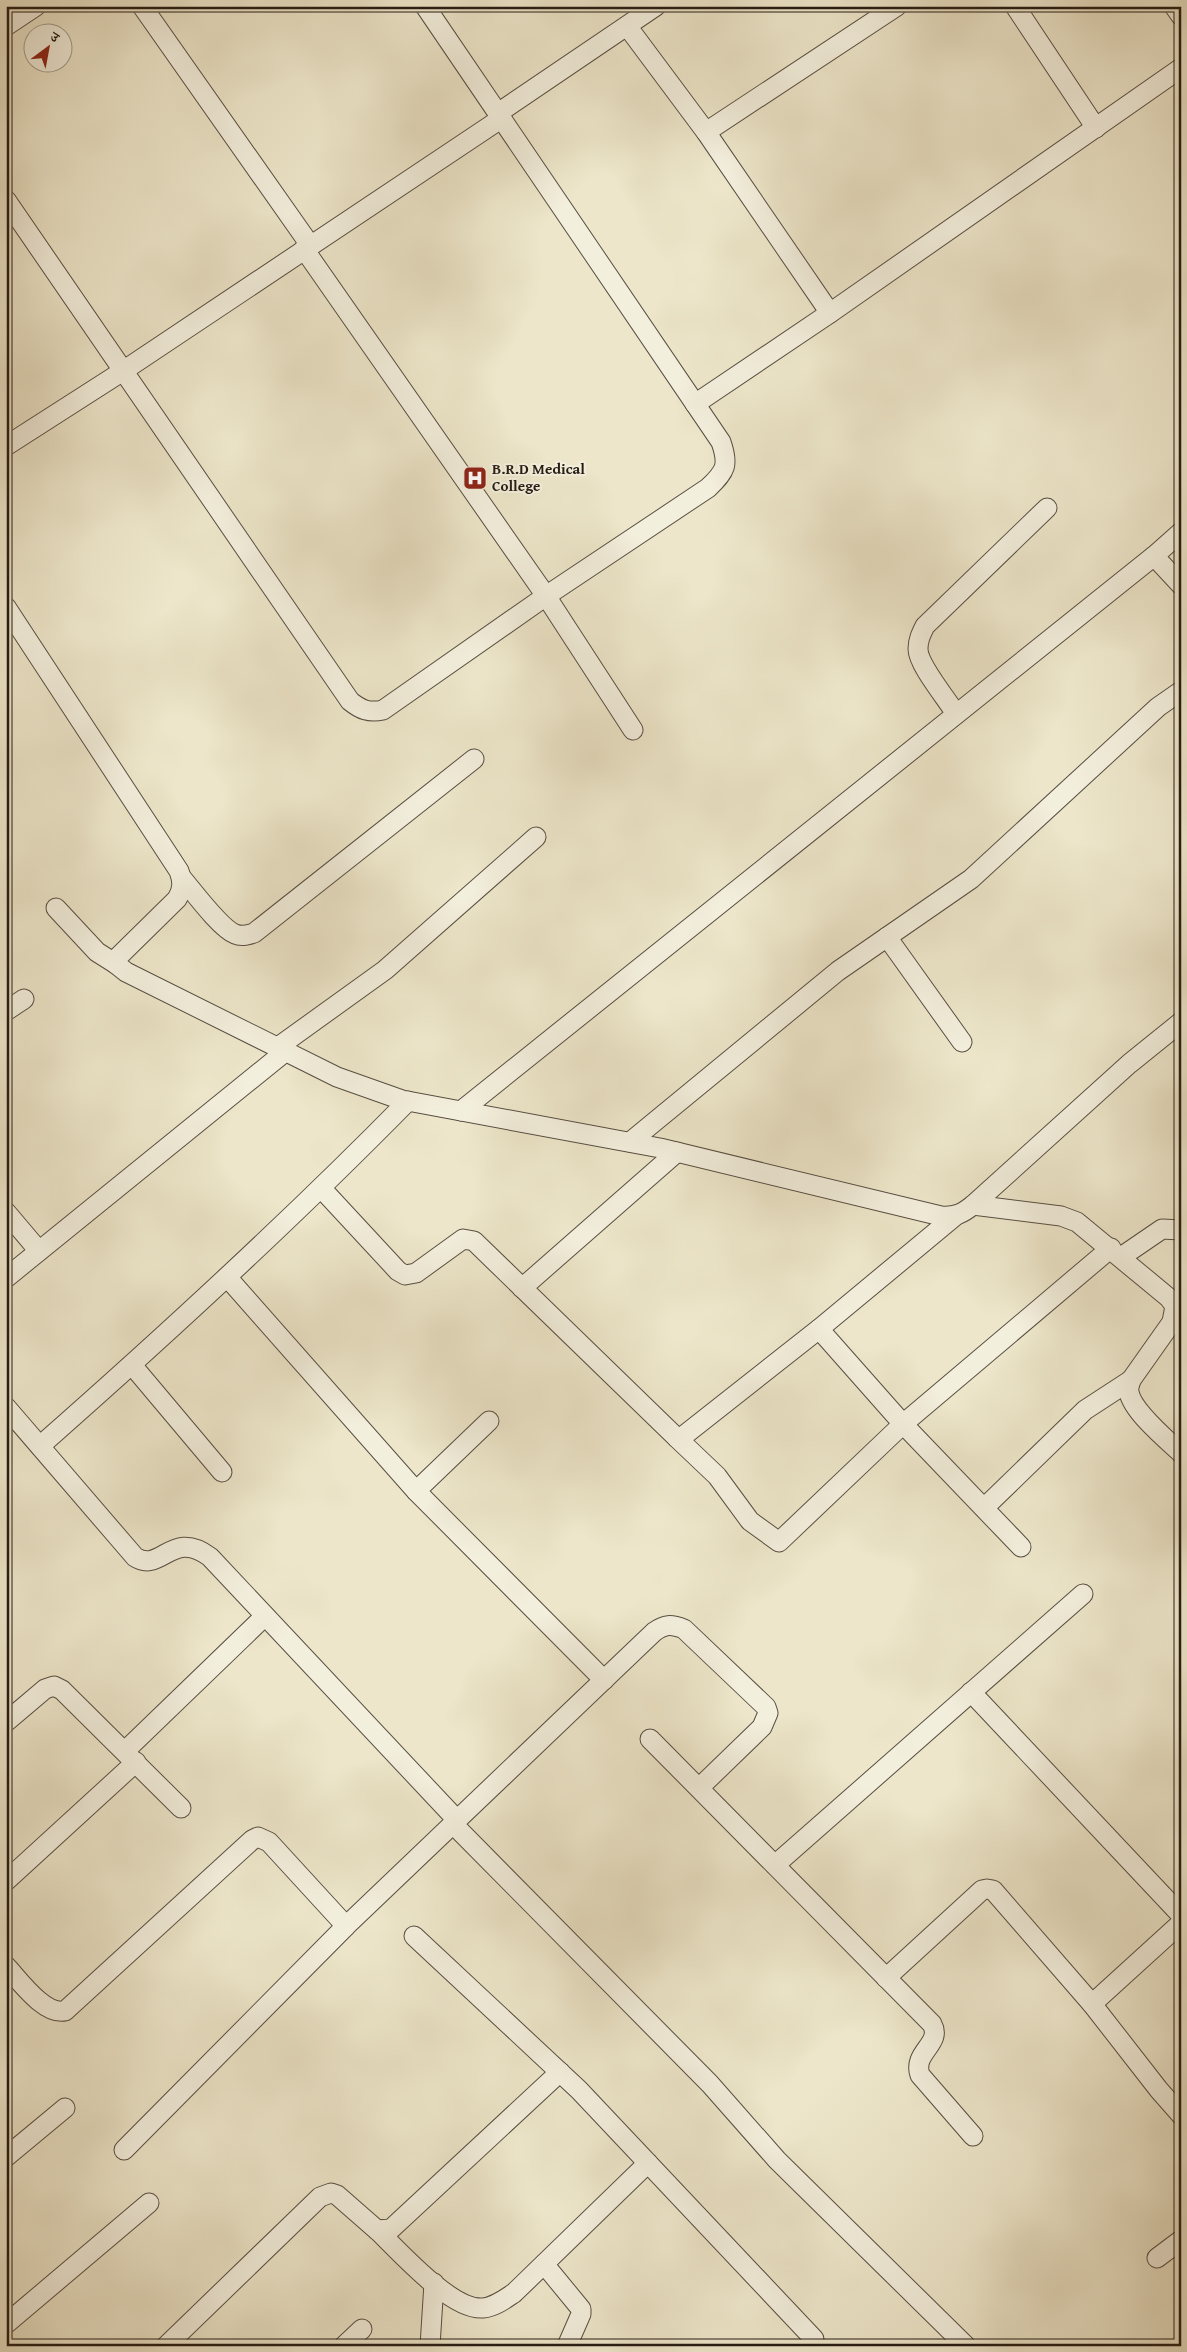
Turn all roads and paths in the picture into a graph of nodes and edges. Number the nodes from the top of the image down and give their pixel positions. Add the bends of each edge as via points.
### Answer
1 (36, 6) edge
2 (142, 6) edge
3 (425, 6) edge
4 (656, 6) edge
5 (897, 6) edge
6 (1015, 6) edge
7 (1174, 6) edge
8 (1181, 16) edge
9 (6, 26) edge
10 (627, 26) junction
11 (1181, 68) edge
12 (500, 116) junction
13 (1096, 128) junction
14 (706, 132) junction
15 (6, 200) edge
16 (307, 247) junction
17 (830, 313) junction
18 (123, 371) junction
19 (695, 404) junction
20 (6, 446) edge
21 (1047, 508) dead end
22 (1181, 532) edge
23 (1154, 556) junction
24 (1181, 585) edge
25 (546, 596) junction
26 (6, 607) edge
27 (1180, 692) edge
28 (956, 714) junction
29 (633, 730) dead end
30 (474, 759) dead end
31 (536, 836) dead end
32 (181, 877) junction
33 (56, 908) dead end
34 (887, 937) junction
35 (116, 964) junction
36 (24, 999) dead end
37 (6, 1012) edge
38 (1181, 1022) edge
39 (962, 1042) dead end
40 (282, 1049) junction
41 (408, 1101) junction
42 (461, 1111) junction
43 (630, 1142) junction
44 (677, 1152) junction
45 (322, 1189) junction
46 (973, 1205) junction
47 (6, 1212) edge
48 (954, 1216) junction
49 (1181, 1230) edge
50 (39, 1251) junction
51 (1116, 1253) junction
52 (226, 1277) junction
53 (6, 1278) edge
54 (522, 1288) junction
55 (819, 1329) junction
56 (132, 1364) junction
57 (1131, 1380) junction
58 (6, 1406) edge
59 (489, 1421) dead end
60 (903, 1424) junction
61 (677, 1438) junction
62 (40, 1446) junction
63 (1181, 1454) edge
64 (222, 1472) dead end
65 (416, 1491) junction
66 (984, 1508) junction
67 (1021, 1547) dead end
68 (1083, 1594) dead end
69 (265, 1616) junction
70 (604, 1680) junction
71 (971, 1692) junction
72 (6, 1722) edge
73 (650, 1739) dead end
74 (131, 1756) junction
75 (699, 1788) junction
76 (181, 1808) dead end
77 (455, 1822) junction
78 (775, 1866) junction
79 (6, 1881) edge
80 (1181, 1915) edge
81 (1181, 1923) edge
82 (346, 1926) junction
83 (414, 1936) dead end
84 (6, 1966) edge
85 (886, 1978) junction
86 (1092, 2004) junction
87 (560, 2072) junction
88 (65, 2108) dead end
89 (1181, 2115) edge
90 (973, 2136) dead end
91 (124, 2150) dead end
92 (6, 2157) edge
93 (648, 2163) junction
94 (149, 2203) dead end
95 (378, 2230) junction
96 (1181, 2240) edge
97 (1157, 2258) dead end
98 (544, 2264) junction
99 (434, 2283) junction
100 (6, 2324) edge
101 (362, 2329) dead end
102 (814, 2339) dead end
103 (166, 2346) edge
104 (344, 2346) edge
105 (430, 2346) edge
106 (567, 2346) edge
107 (966, 2346) edge

1 - 9 street
2 - 16 street
3 - 12 street
4 - 10 street
5 - 14 street
6 - 13 street
7 - 8 street
10 - 12 street
10 - 14 street
11 - 13 street
12 - 16 street
12 - 19 street
13 - 17 street
14 - 17 street
15 - 18 street
16 - 18 street
16 - 25 street
17 - 19 street
18 - 20 street
18 - 25 street via 350,701 359,708 372,712 383,710
19 - 25 street via 721,442 726,456 725,468 718,479
21 - 28 street via 925,626 918,639 922,662
22 - 23 street
23 - 24 street
23 - 28 street
25 - 29 street
26 - 32 street
27 - 34 street via 1158,708 982,869
28 - 42 street
30 - 32 street via 254,933 234,934 224,927
31 - 40 street via 385,970
32 - 35 street via 182,891 177,900 116,958
33 - 35 street via 97,952
34 - 39 street
34 - 43 street via 822,984
35 - 40 street via 126,972
36 - 37 street
38 - 46 street via 1129,1064
40 - 41 street via 337,1077
40 - 50 street
41 - 42 street
41 - 45 street
42 - 43 street
43 - 44 street
44 - 48 street via 941,1216
44 - 54 street
45 - 52 street
45 - 54 street via 405,1275 416,1273 457,1242 469,1238
46 - 48 street
46 - 51 street via 1061,1216 1077,1222
47 - 50 street
48 - 55 street
49 - 51 street via 1162,1229
50 - 53 street
51 - 57 street via 1175,1306 1172,1322
51 - 60 street
52 - 56 street
52 - 65 street
54 - 61 street
55 - 60 street
55 - 61 street
56 - 62 street
56 - 64 street
57 - 63 street via 1128,1390 1132,1401
57 - 66 street via 1085,1410
58 - 62 street
59 - 65 street
60 - 61 street via 779,1542 750,1521 717,1476
60 - 66 street
62 - 69 street via 135,1558 148,1562 178,1548 190,1546 200,1550
65 - 70 street
66 - 67 street
68 - 71 street
69 - 74 street
69 - 77 street
70 - 75 street via 654,1632 673,1624 684,1629 766,1707 768,1713 762,1728
70 - 77 street
71 - 78 street
71 - 80 street
72 - 74 street via 45,1689 54,1686
73 - 75 street
74 - 76 street
74 - 79 street
75 - 78 street
77 - 82 street
77 - 107 street via 710,2084 777,2160
78 - 85 street
81 - 86 street
82 - 84 street via 269,1842 258,1837 65,2011 45,2006
82 - 91 street
83 - 87 street
85 - 86 street via 987,1888 993,1890
85 - 90 street via 936,2030 917,2066 920,2075
86 - 89 street
87 - 93 street
87 - 95 street via 391,2228
88 - 92 street
93 - 98 street
93 - 102 street
94 - 100 street
95 - 99 street
95 - 103 street via 337,2195 320,2196
96 - 97 street
98 - 99 street via 514,2293 484,2308 467,2306 449,2297
98 - 106 street via 581,2308
99 - 105 street
101 - 104 street

